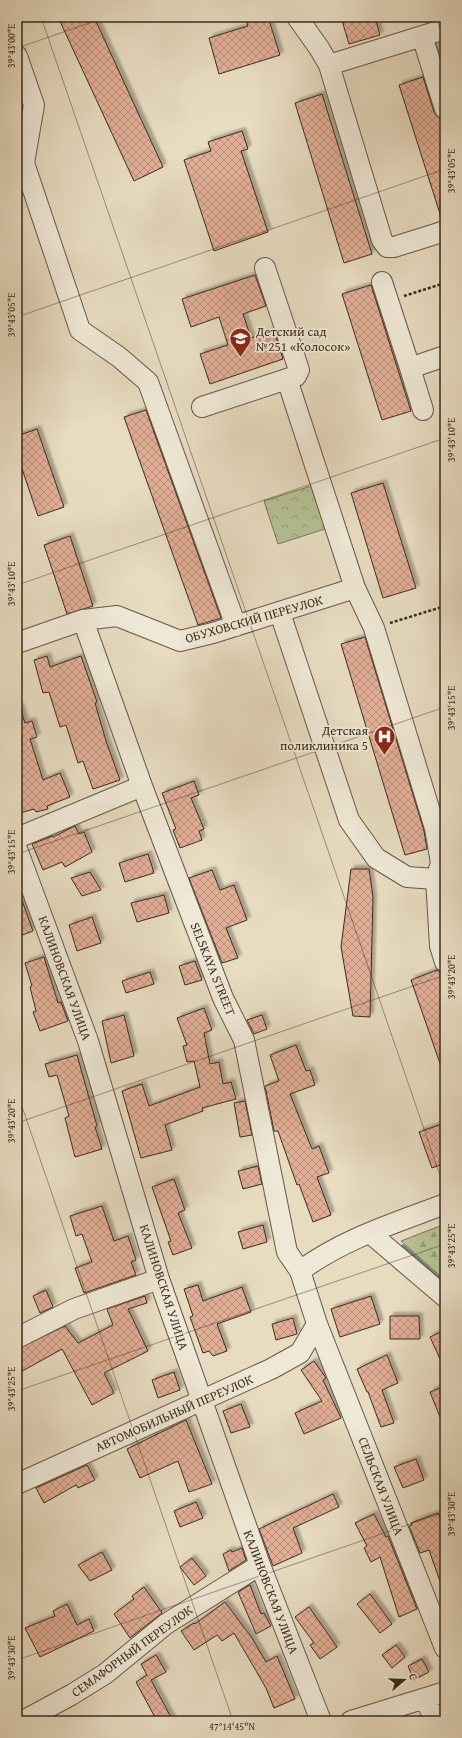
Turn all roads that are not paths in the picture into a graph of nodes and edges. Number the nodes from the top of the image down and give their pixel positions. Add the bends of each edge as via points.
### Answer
1 (297, 17) edge
2 (445, 29) edge
3 (422, 36) junction
4 (17, 56) edge
5 (329, 65) junction
6 (445, 109) edge
7 (20, 164) edge
8 (445, 231) edge
9 (265, 268) dead end
10 (382, 282) dead end
11 (445, 356) edge
12 (410, 368) junction
13 (287, 379) junction
14 (202, 408) dead end
15 (423, 410) dead end
16 (355, 588) junction
17 (280, 613) junction
18 (83, 620) junction
19 (236, 626) junction
20 (17, 643) edge
21 (142, 786) junction
22 (440, 824) edge
23 (17, 838) edge
24 (17, 849) edge
25 (436, 879) junction
26 (445, 962) edge
27 (445, 1204) edge
28 (370, 1233) junction
29 (300, 1271) junction
30 (159, 1279) junction
31 (445, 1297) edge
32 (317, 1324) junction
33 (17, 1338) edge
34 (202, 1399) junction
35 (17, 1484) edge
36 (260, 1565) junction
37 (445, 1648) edge
38 (436, 1695) edge
39 (17, 1713) edge
40 (22, 1721) edge
41 (321, 1721) edge
42 (351, 1721) edge
43 (434, 1721) edge

1 - 5 street
2 - 3 street
3 - 5 street
3 - 6 street
4 - 7 street via 34,105
5 - 8 street via 382,240 387,247 394,247
7 - 19 street via 80,330 119,357 148,382
9 - 13 street via 300,370 296,376
10 - 12 street
11 - 12 street
12 - 15 street
13 - 14 street
13 - 16 street
16 - 17 street, ОБУХОВСКИЙ ПЕРЕУЛОК
16 - 22 street via 374,628
17 - 19 street, ОБУХОВСКИЙ ПЕРЕУЛОК
17 - 25 street via 349,820 376,858 407,877
18 - 19 street, ОБУХОВСКИЙ ПЕРЕУЛОК via 117,616 180,641
18 - 20 street, ОБУХОВСКИЙ ПЕРЕУЛОК
18 - 21 street, SELSKAYA STREET
21 - 23 street
21 - 29 street, SELSKAYA STREET via 223,998 244,1040 287,1252
22 - 25 street via 441,863
24 - 30 street, КАЛИНОВСКАЯ УЛИЦА via 88,1041
25 - 26 street via 440,946
27 - 28 street
28 - 29 street via 338,1247
28 - 31 street
29 - 32 street, SELSKAYA STREET
30 - 33 street via 74,1309
30 - 34 street, КАЛИНОВСКАЯ УЛИЦА
32 - 34 street, АВТОМОБИЛЬНЫЙ ПЕРЕУЛОК via 300,1353 271,1369
32 - 37 street, СЕЛЬСКАЯ УЛИЦА
34 - 35 street, АВТОМОБИЛЬНЫЙ ПЕРЕУЛОК
34 - 36 street, КАЛИНОВСКАЯ УЛИЦА
36 - 40 street, СЕМАФОРНЫЙ ПЕРЕУЛОК via 166,1624 99,1677
36 - 41 street, КАЛИНОВСКАЯ УЛИЦА
38 - 42 street
38 - 43 street
39 - 40 street

